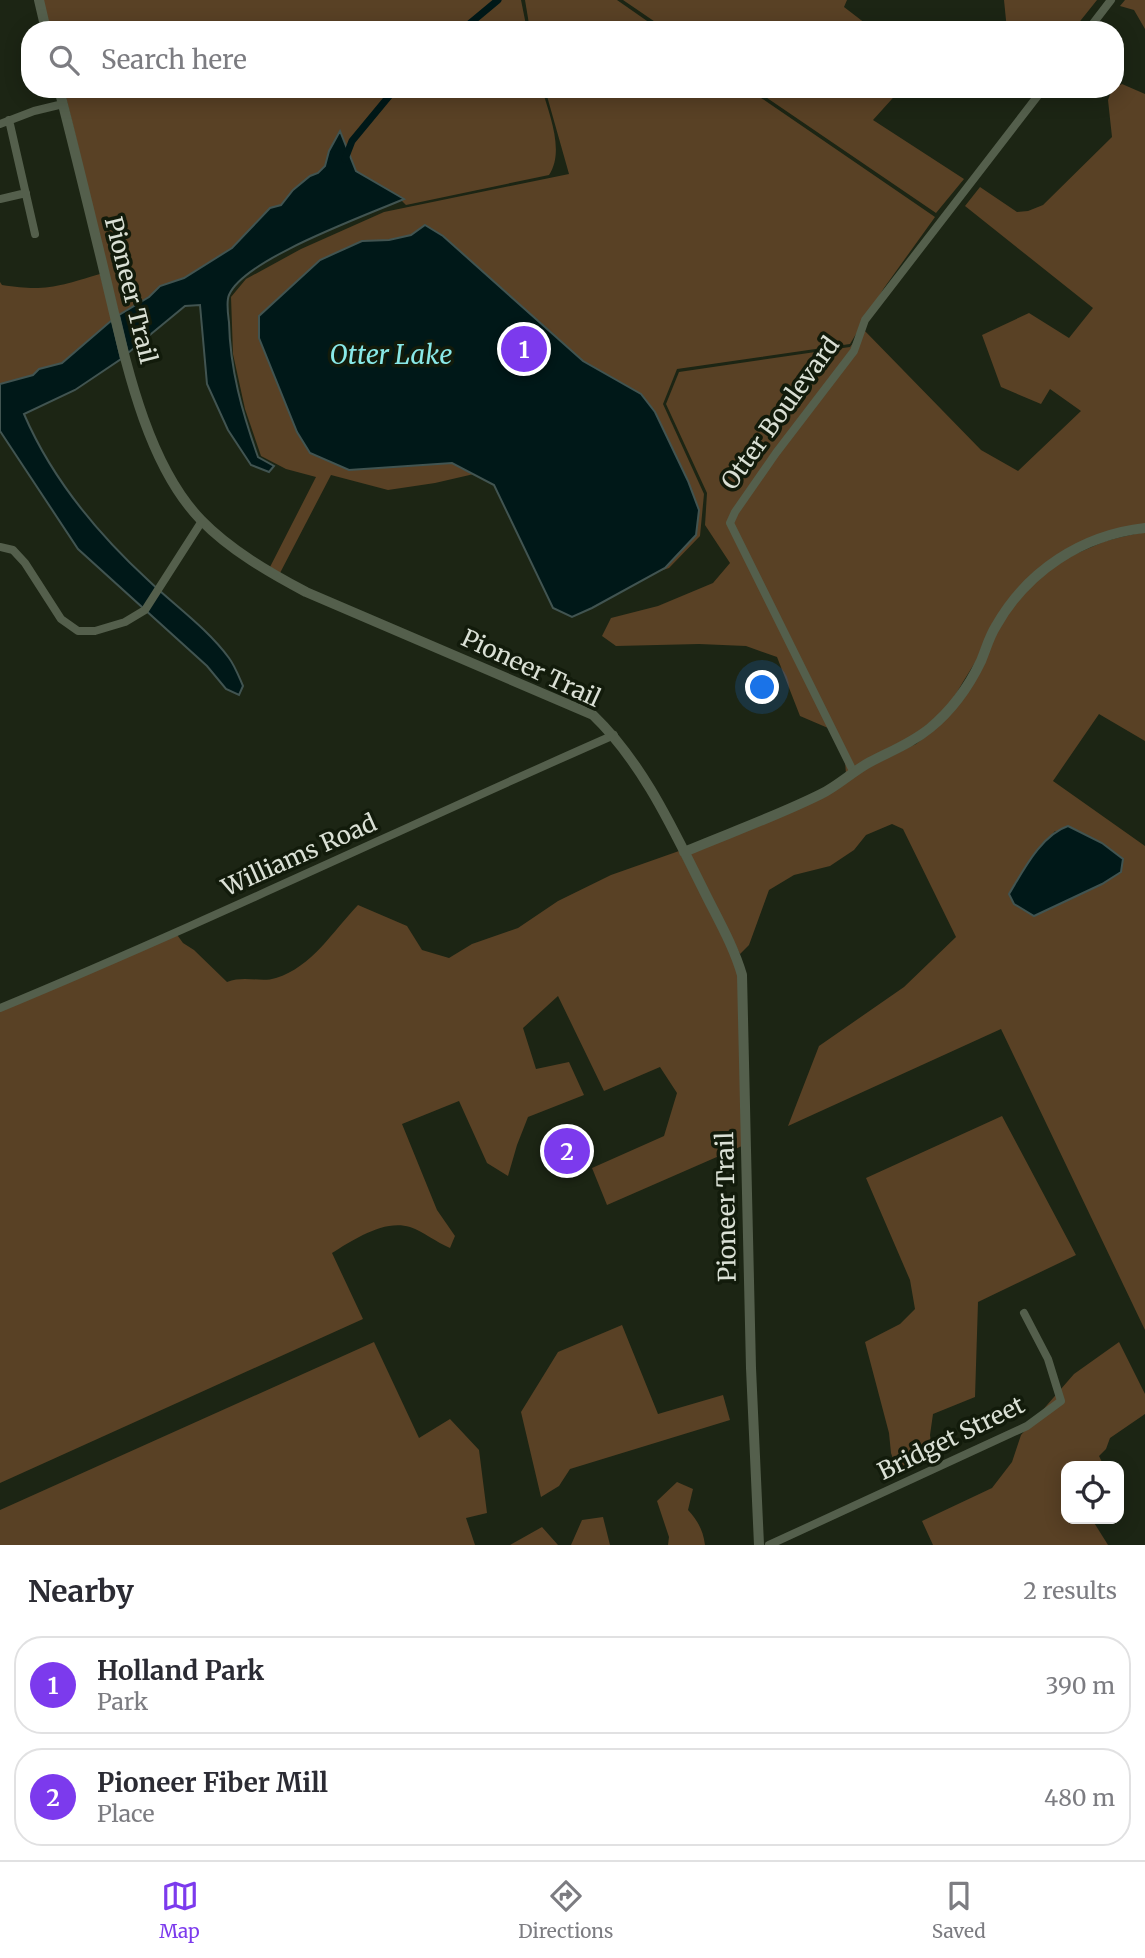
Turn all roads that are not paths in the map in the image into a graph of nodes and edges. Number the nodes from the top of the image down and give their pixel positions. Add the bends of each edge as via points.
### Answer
1 (39, 0) edge
2 (1111, 0) edge
3 (44, 21) edge
4 (1095, 21) edge
5 (61, 98) edge
6 (1035, 98) edge
7 (63, 104) junction
8 (9, 120) junction
9 (0, 124) edge
10 (26, 193) junction
11 (0, 199) edge
12 (35, 234) dead end
13 (201, 521) junction
14 (1145, 528) edge
15 (0, 547) edge
16 (614, 735) junction
17 (854, 773) junction
18 (684, 852) junction
19 (0, 1009) edge
20 (1024, 1313) dead end
21 (760, 1545) edge
22 (769, 1545) edge

1 - 3 street
2 - 4 street
5 - 7 street, Pioneer Trail
6 - 17 street, Otter Boulevard via 865,320 854,351 776,453 730,523
7 - 8 street
7 - 13 street, Pioneer Trail via 125,358 156,451
8 - 9 street
8 - 10 street
10 - 11 street
10 - 12 street
13 - 15 street via 145,610 95,631 78,631 61,619 25,563 13,550
13 - 16 street, Pioneer Trail via 251,560 306,592 593,715
14 - 17 street via 1087,543 1039,573 996,626 971,680 945,715 914,741
16 - 18 street, Pioneer Trail
16 - 19 street, Williams Road
17 - 18 street via 822,793
18 - 21 street, Pioneer Trail via 734,949 742,975
20 - 22 street, Bridget Street via 1048,1359 1061,1401 1027,1426

